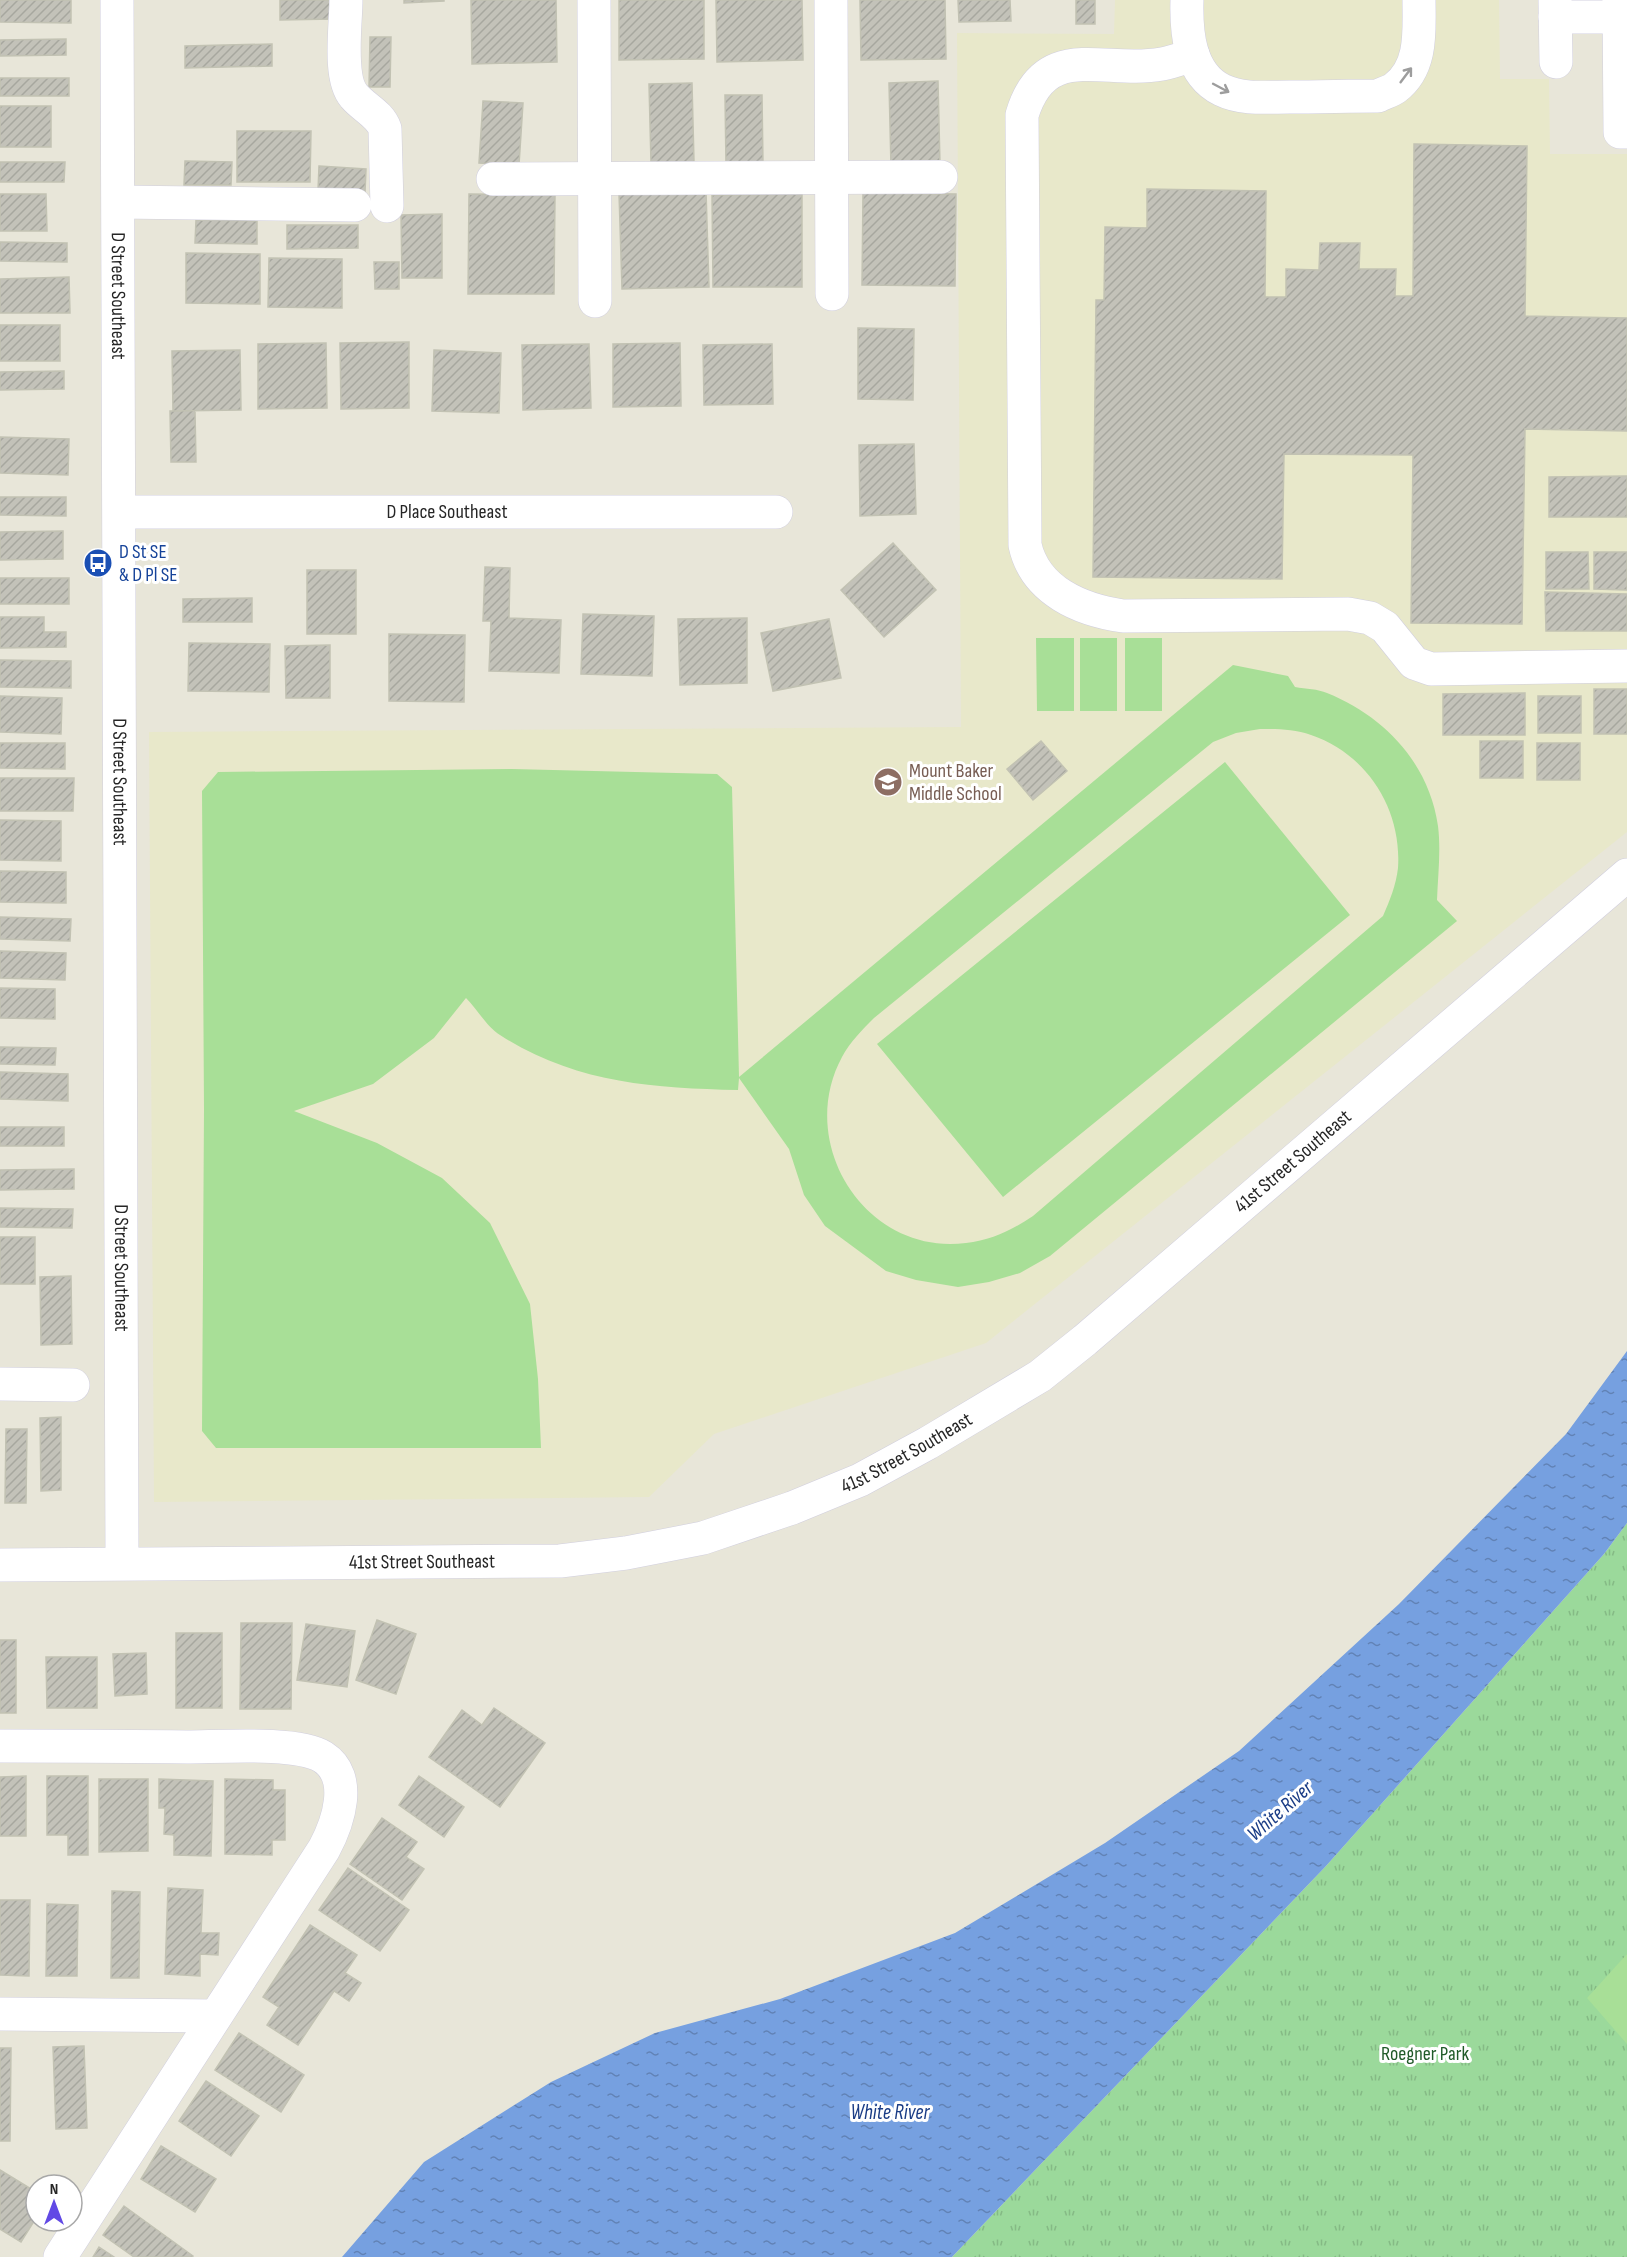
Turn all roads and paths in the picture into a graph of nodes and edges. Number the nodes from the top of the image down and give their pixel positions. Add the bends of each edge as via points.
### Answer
1 (117, 0) edge
2 (346, 0) edge
3 (594, 0) edge
4 (831, 0) edge
5 (1187, 0) edge
6 (1419, 0) edge
7 (1619, 8) edge
8 (1555, 9) edge
9 (1193, 55) junction
10 (1556, 62) dead end
11 (1627, 132) edge
12 (832, 177) junction
13 (940, 177) dead end
14 (594, 178) junction
15 (493, 179) dead end
16 (119, 202) junction
17 (355, 205) dead end
18 (387, 206) dead end
19 (832, 294) dead end
20 (595, 301) dead end
21 (120, 512) junction
22 (776, 512) dead end
23 (1627, 666) edge
24 (1627, 875) edge
25 (0, 1384) edge
26 (73, 1385) dead end
27 (122, 1563) junction
28 (0, 1565) edge
29 (0, 1746) edge
30 (0, 2014) edge
31 (215, 2016) junction
32 (60, 2257) edge

1 - 16 street, D Street Southeast
2 - 18 street via 348,86 382,120 385,129
3 - 14 street
4 - 12 street
5 - 9 street via 1186,25
9 -> 6 street via 1209,81 1222,91 1238,95 1378,96 1396,87 1417,55
7 - 8 street
7 - 11 street via 1620,132
8 - 10 street
9 - 23 street via 1161,64 1070,66 1054,70 1040,79 1028,96 1022,116 1025,545 1039,576 1053,591 1074,603 1123,616 1348,614 1370,618 1385,627 1414,663 1431,669
12 - 13 street
12 - 14 street
12 - 19 street
14 - 15 street
14 - 20 street
16 - 17 street
16 - 21 street, D Street Southeast
21 - 22 street, D Place Southeast
21 - 27 street, D Street Southeast
24 - 27 street, 41st Street Southeast via 1076,1348 1040,1376 860,1480 703,1538 560,1561
25 - 26 street
27 - 28 street, 41st Street Southeast
29 - 31 street via 298,1749 330,1763 338,1778 340,1798 330,1838
30 - 31 street
31 - 32 street

